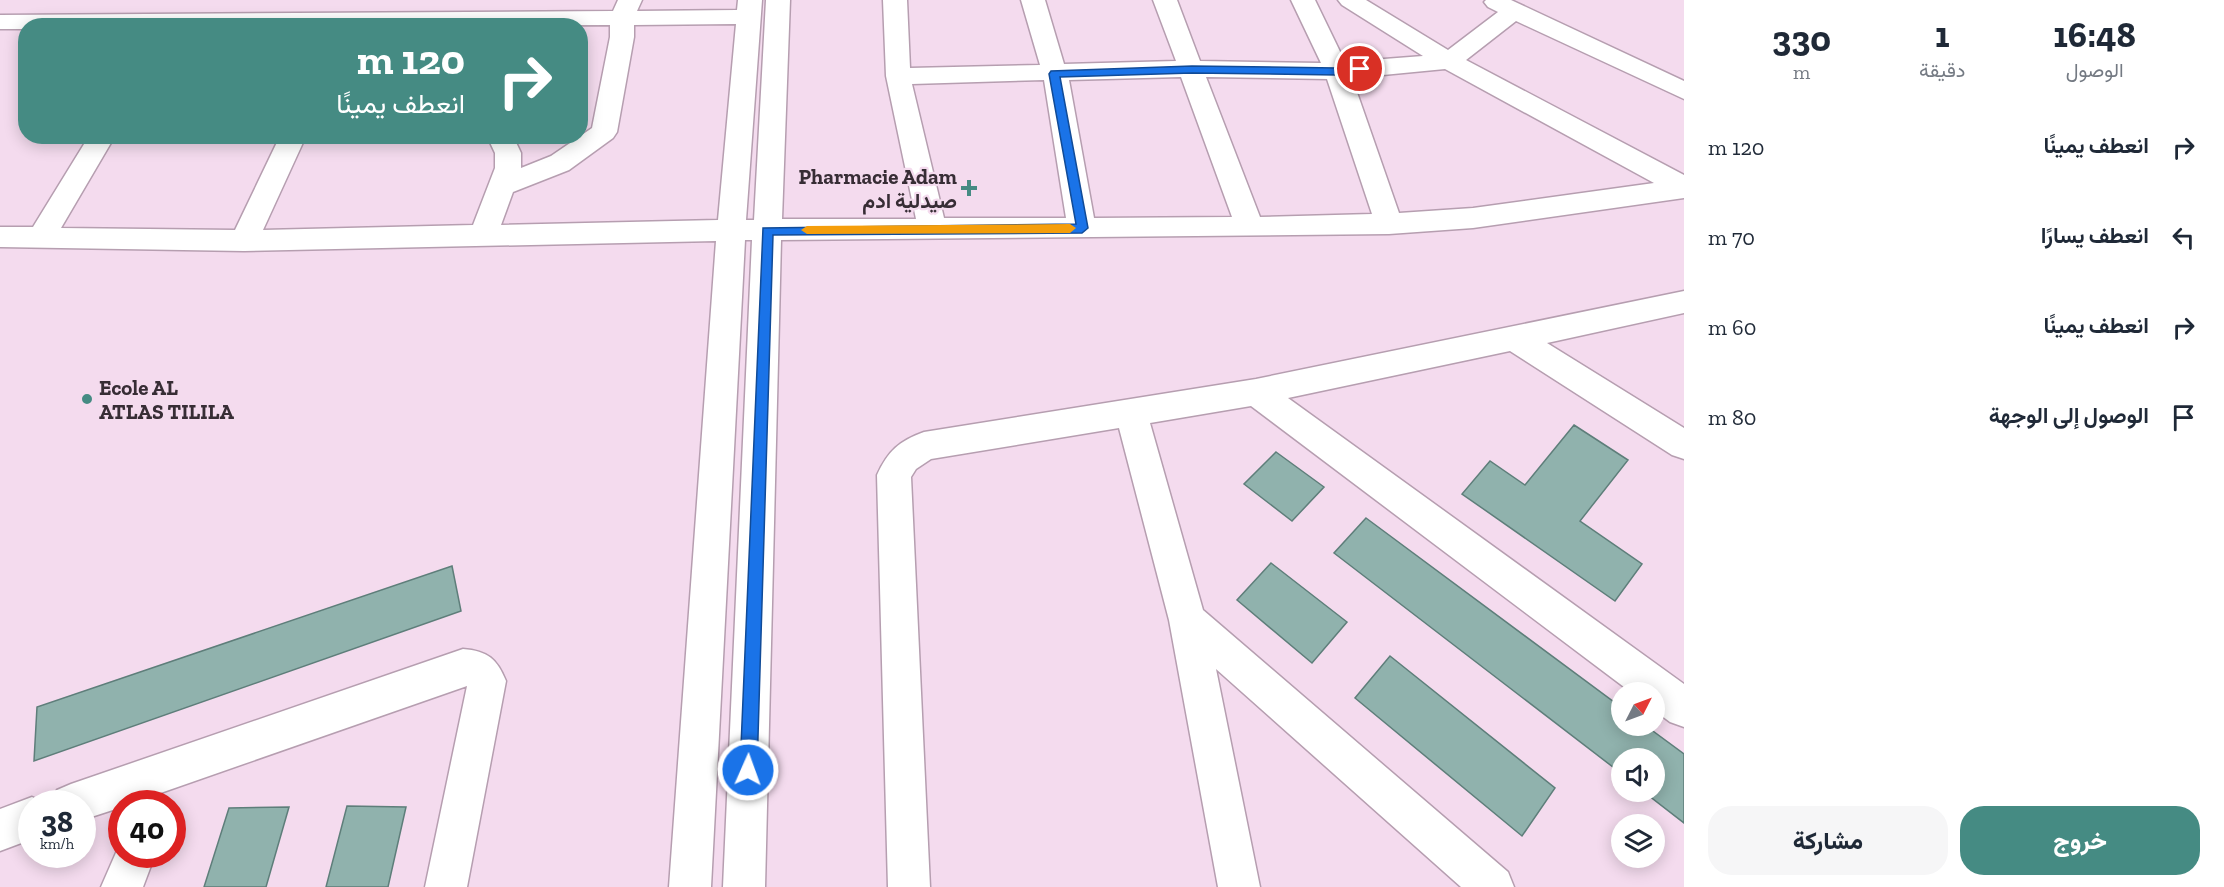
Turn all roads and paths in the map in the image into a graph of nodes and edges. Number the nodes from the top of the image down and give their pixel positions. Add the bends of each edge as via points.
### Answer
1 (184, 0) edge
2 (778, 0) edge
3 (895, 0) edge
4 (1033, 0) edge
5 (1165, 0) edge
6 (1304, 0) edge
7 (1350, 0) edge
8 (1491, 0) edge
9 (626, 9) edge
10 (750, 9) edge
11 (1514, 11) junction
12 (351, 14) edge
13 (174, 18) edge
14 (279, 18) edge
15 (0, 22) edge
16 (18, 22) edge
17 (1449, 61) junction
18 (1192, 69) junction
19 (1337, 71) junction
20 (1054, 74) junction
21 (898, 76) junction
22 (1684, 91) edge
23 (588, 143) edge
24 (97, 144) edge
25 (289, 144) edge
26 (504, 144) edge
27 (587, 144) edge
28 (501, 186) junction
29 (1684, 188) edge
30 (1389, 224) junction
31 (1250, 227) junction
32 (1082, 228) junction
33 (932, 229) junction
34 (731, 230) junction
35 (767, 231) junction
36 (42, 236) junction
37 (483, 236) junction
38 (0, 237) edge
39 (244, 241) junction
40 (1684, 302) edge
41 (1515, 338) junction
42 (1256, 392) junction
43 (1131, 411) junction
44 (1684, 445) edge
45 (1187, 620) junction
46 (1684, 708) edge
47 (158, 787) edge
48 (96, 799) edge
49 (18, 823) edge
50 (0, 830) edge
51 (129, 868) edge
52 (122, 887) edge
53 (446, 887) edge
54 (690, 887) edge
55 (744, 887) edge
56 (909, 887) edge
57 (1239, 887) edge
58 (1493, 887) edge

1 - 13 street
2 - 35 street
3 - 21 street
4 - 20 street
5 - 18 street
6 - 19 street
7 - 17 street
8 - 11 street
9 - 10 street
9 - 12 street
9 - 23 street via 604,132
10 - 34 street
11 - 17 street
11 - 22 street
12 - 14 street
15 - 16 street
17 - 19 street
17 - 29 street
18 - 19 street
18 - 20 street
18 - 31 street
19 - 30 street
20 - 21 street
20 - 32 street
21 - 33 street
24 - 36 street
25 - 39 street
26 - 28 street via 508,168
27 - 28 street via 560,163
28 - 37 street
29 - 30 street via 1473,218
30 - 31 street
31 - 32 street
32 - 33 street
33 - 35 street
34 - 35 street
34 - 37 street
34 - 54 street
35 - 55 street
36 - 38 street
36 - 39 street
37 - 39 street
40 - 41 street
41 - 42 street
41 - 44 street
42 - 43 street
42 - 46 street
43 - 45 street
43 - 56 street via 924,446 904,459 894,475
45 - 57 street
45 - 58 street
47 - 48 street
47 - 53 street via 463,667 475,668 483,672 487,681
49 - 50 street
51 - 52 street

